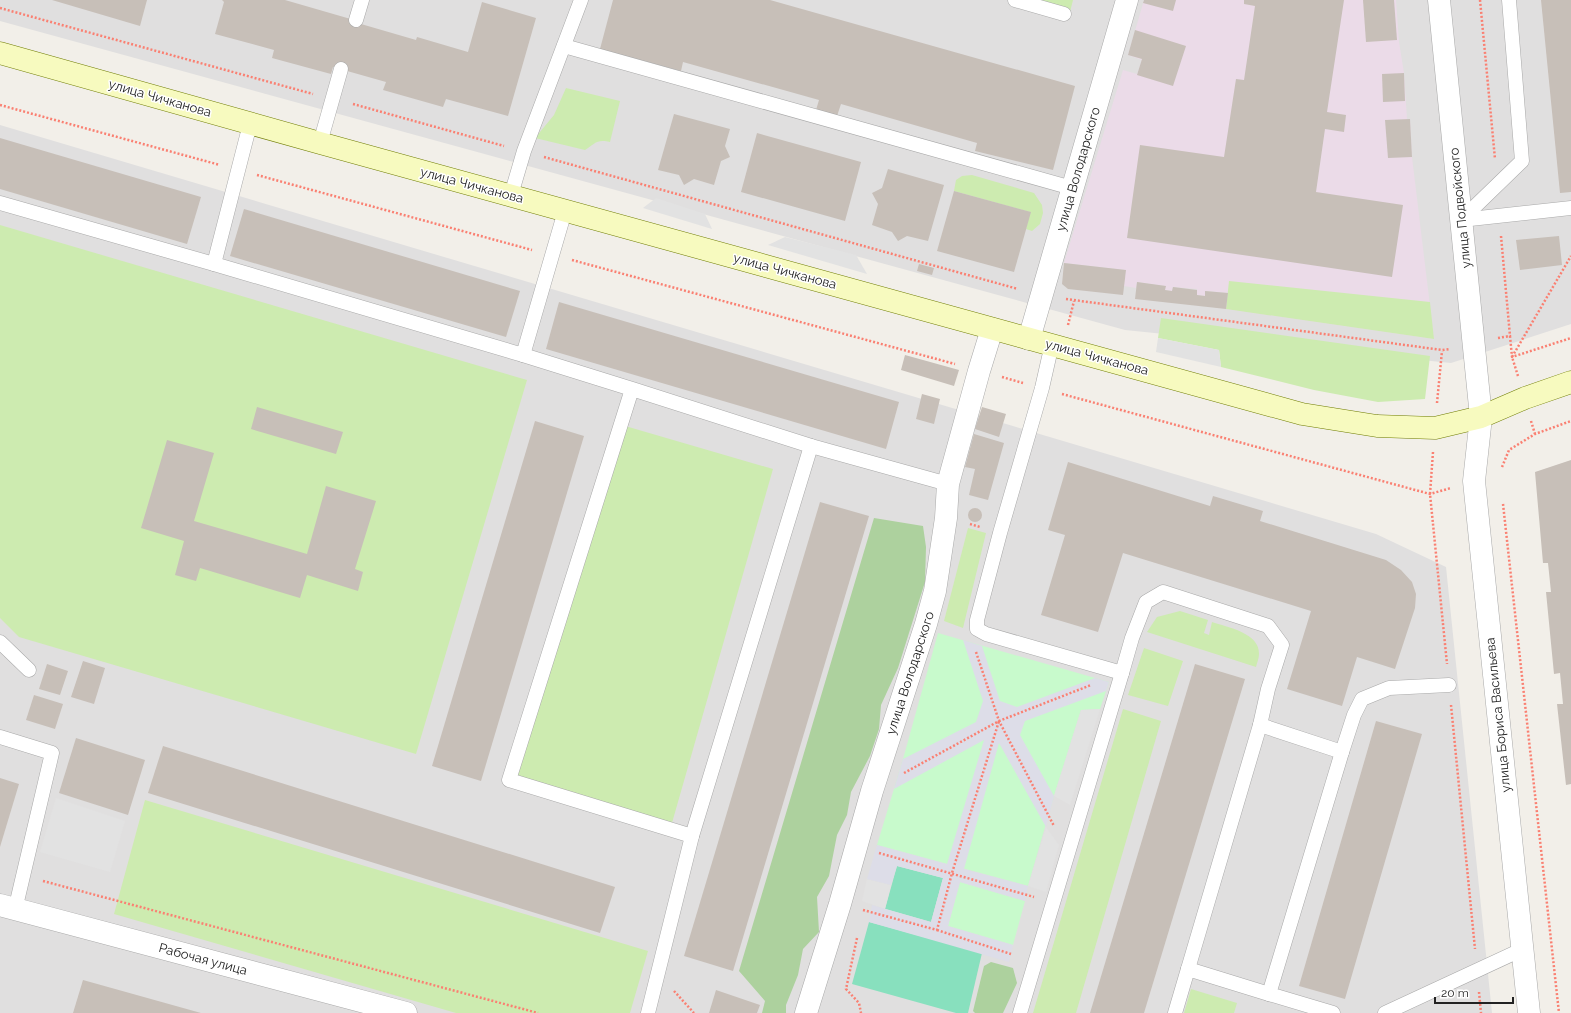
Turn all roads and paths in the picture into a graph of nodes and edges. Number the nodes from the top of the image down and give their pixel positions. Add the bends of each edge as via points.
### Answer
1 (362, 0) edge
2 (581, 0) edge
3 (1015, 0) edge
4 (1128, 0) edge
5 (1439, 0) edge
6 (1509, 0) edge
7 (0, 8) edge
8 (1064, 14) dead end
9 (356, 20) dead end
10 (564, 46) junction
11 (0, 53) edge
12 (341, 69) dead end
13 (332, 99) junction
14 (0, 105) edge
15 (250, 124) junction
16 (320, 143) junction
17 (524, 151) junction
18 (238, 170) junction
19 (1072, 188) junction
20 (511, 195) junction
21 (0, 203) edge
22 (1571, 208) edge
23 (566, 211) junction
24 (1461, 220) junction
25 (553, 255) junction
26 (1571, 256) edge
27 (214, 264) junction
28 (1042, 296) junction
29 (992, 329) junction
30 (1571, 338) edge
31 (1029, 339) junction
32 (1052, 344) junction
33 (1474, 344) junction
34 (523, 355) junction
35 (1512, 357) junction
36 (979, 371) junction
37 (1571, 382) edge
38 (1042, 388) junction
39 (632, 389) junction
40 (1481, 417) junction
41 (1571, 420) edge
42 (811, 446) junction
43 (1474, 480) junction
44 (948, 484) junction
45 (1503, 503) dead end
46 (946, 518) junction
47 (1000, 533) junction
48 (0, 642) edge
49 (976, 655) dead end
50 (29, 670) dead end
51 (1122, 673) junction
52 (1449, 685) dead end
53 (999, 721) junction
54 (1260, 725) junction
55 (0, 737) edge
56 (1342, 752) junction
57 (872, 791) junction
58 (692, 836) junction
59 (856, 847) junction
60 (1068, 853) junction
61 (952, 873) junction
62 (23, 876) junction
63 (1054, 903) junction
64 (8, 907) edge
65 (863, 910) dead end
66 (870, 912) dead end
67 (862, 917) dead end
68 (937, 930) junction
69 (857, 937) dead end
70 (1523, 949) junction
71 (1011, 954) dead end
72 (1188, 969) junction
73 (1269, 994) junction
74 (406, 1013) edge
75 (538, 1013) edge
76 (648, 1013) edge
77 (806, 1013) edge
78 (861, 1013) edge
79 (1020, 1013) edge
80 (1175, 1013) edge
81 (1333, 1013) edge
82 (1386, 1013) edge
83 (1529, 1013) edge
84 (1559, 1013) edge

1 - 9 lane
2 - 10 lane
3 - 8 lane
4 - 19 street, улица Володарского
5 - 24 street, улица Подвойского
6 - 24 lane via 1522,161
7 - 13 path
10 - 17 lane
10 - 19 lane
11 - 15 main road, улица Чичканова
12 - 13 lane
13 - 16 lane
13 - 17 path
14 - 18 path
15 - 16 main road, улица Чичканова
15 - 18 lane
16 - 20 main road, улица Чичканова
17 - 20 lane
17 - 28 path
18 - 25 path
18 - 27 lane
19 - 28 street, улица Володарского
20 - 23 main road, улица Чичканова
21 - 27 lane
22 - 24 lane
23 - 25 lane
23 - 29 main road, улица Чичканова
24 - 33 street, улица Подвойского
25 - 34 lane
25 - 36 path
26 - 35 path
27 - 34 lane
28 - 31 street, улица Володарского
28 - 33 path via 1442,350
29 - 31 main road, улица Чичканова
29 - 36 street, улица Володарского
30 - 35 path
31 - 32 main road, улица Чичканова
32 - 38 lane
32 - 40 main road, улица Чичканова via 1302,414 1377,426 1428,428
33 - 35 path via 1510,336
33 - 40 street, улица Подвойского
34 - 39 lane
36 - 38 path
36 - 44 street, улица Володарского
37 - 40 main road, улица Чичканова
38 - 43 path via 1430,494
38 - 47 lane
39 - 42 lane
39 - 58 lane via 509,780
40 - 43 street, улица Бориса Васильева
41 - 43 path via 1535,434 1509,450 1500,472
42 - 44 lane
42 - 58 lane
43 - 70 street, улица Бориса Васильева
44 - 46 street, улица Володарского
45 - 84 path
46 - 47 path
46 - 57 street, улица Володарского via 935,591
47 - 51 lane via 977,628 986,634
48 - 50 lane
49 - 53 path
51 - 53 path
51 - 54 lane via 1146,602 1163,592 1268,626 1282,644
51 - 60 lane
52 - 56 lane via 1389,688 1362,699
53 - 57 path
53 - 60 path
53 - 61 path
54 - 56 lane
54 - 72 lane
55 - 62 lane via 52,753
56 - 73 lane
57 - 59 street, улица Володарского
58 - 76 lane
59 - 61 path
59 - 77 street, улица Володарского
60 - 63 lane
61 - 63 path
61 - 68 path
62 - 64 lane
62 - 75 path
63 - 79 lane
64 - 74 street, Рабочая улица
65 - 67 path
66 - 68 path
68 - 71 path
69 - 78 path via 846,989 858,1003
70 - 82 lane
70 - 83 street, улица Бориса Васильева
72 - 73 lane
72 - 80 lane
73 - 81 lane

